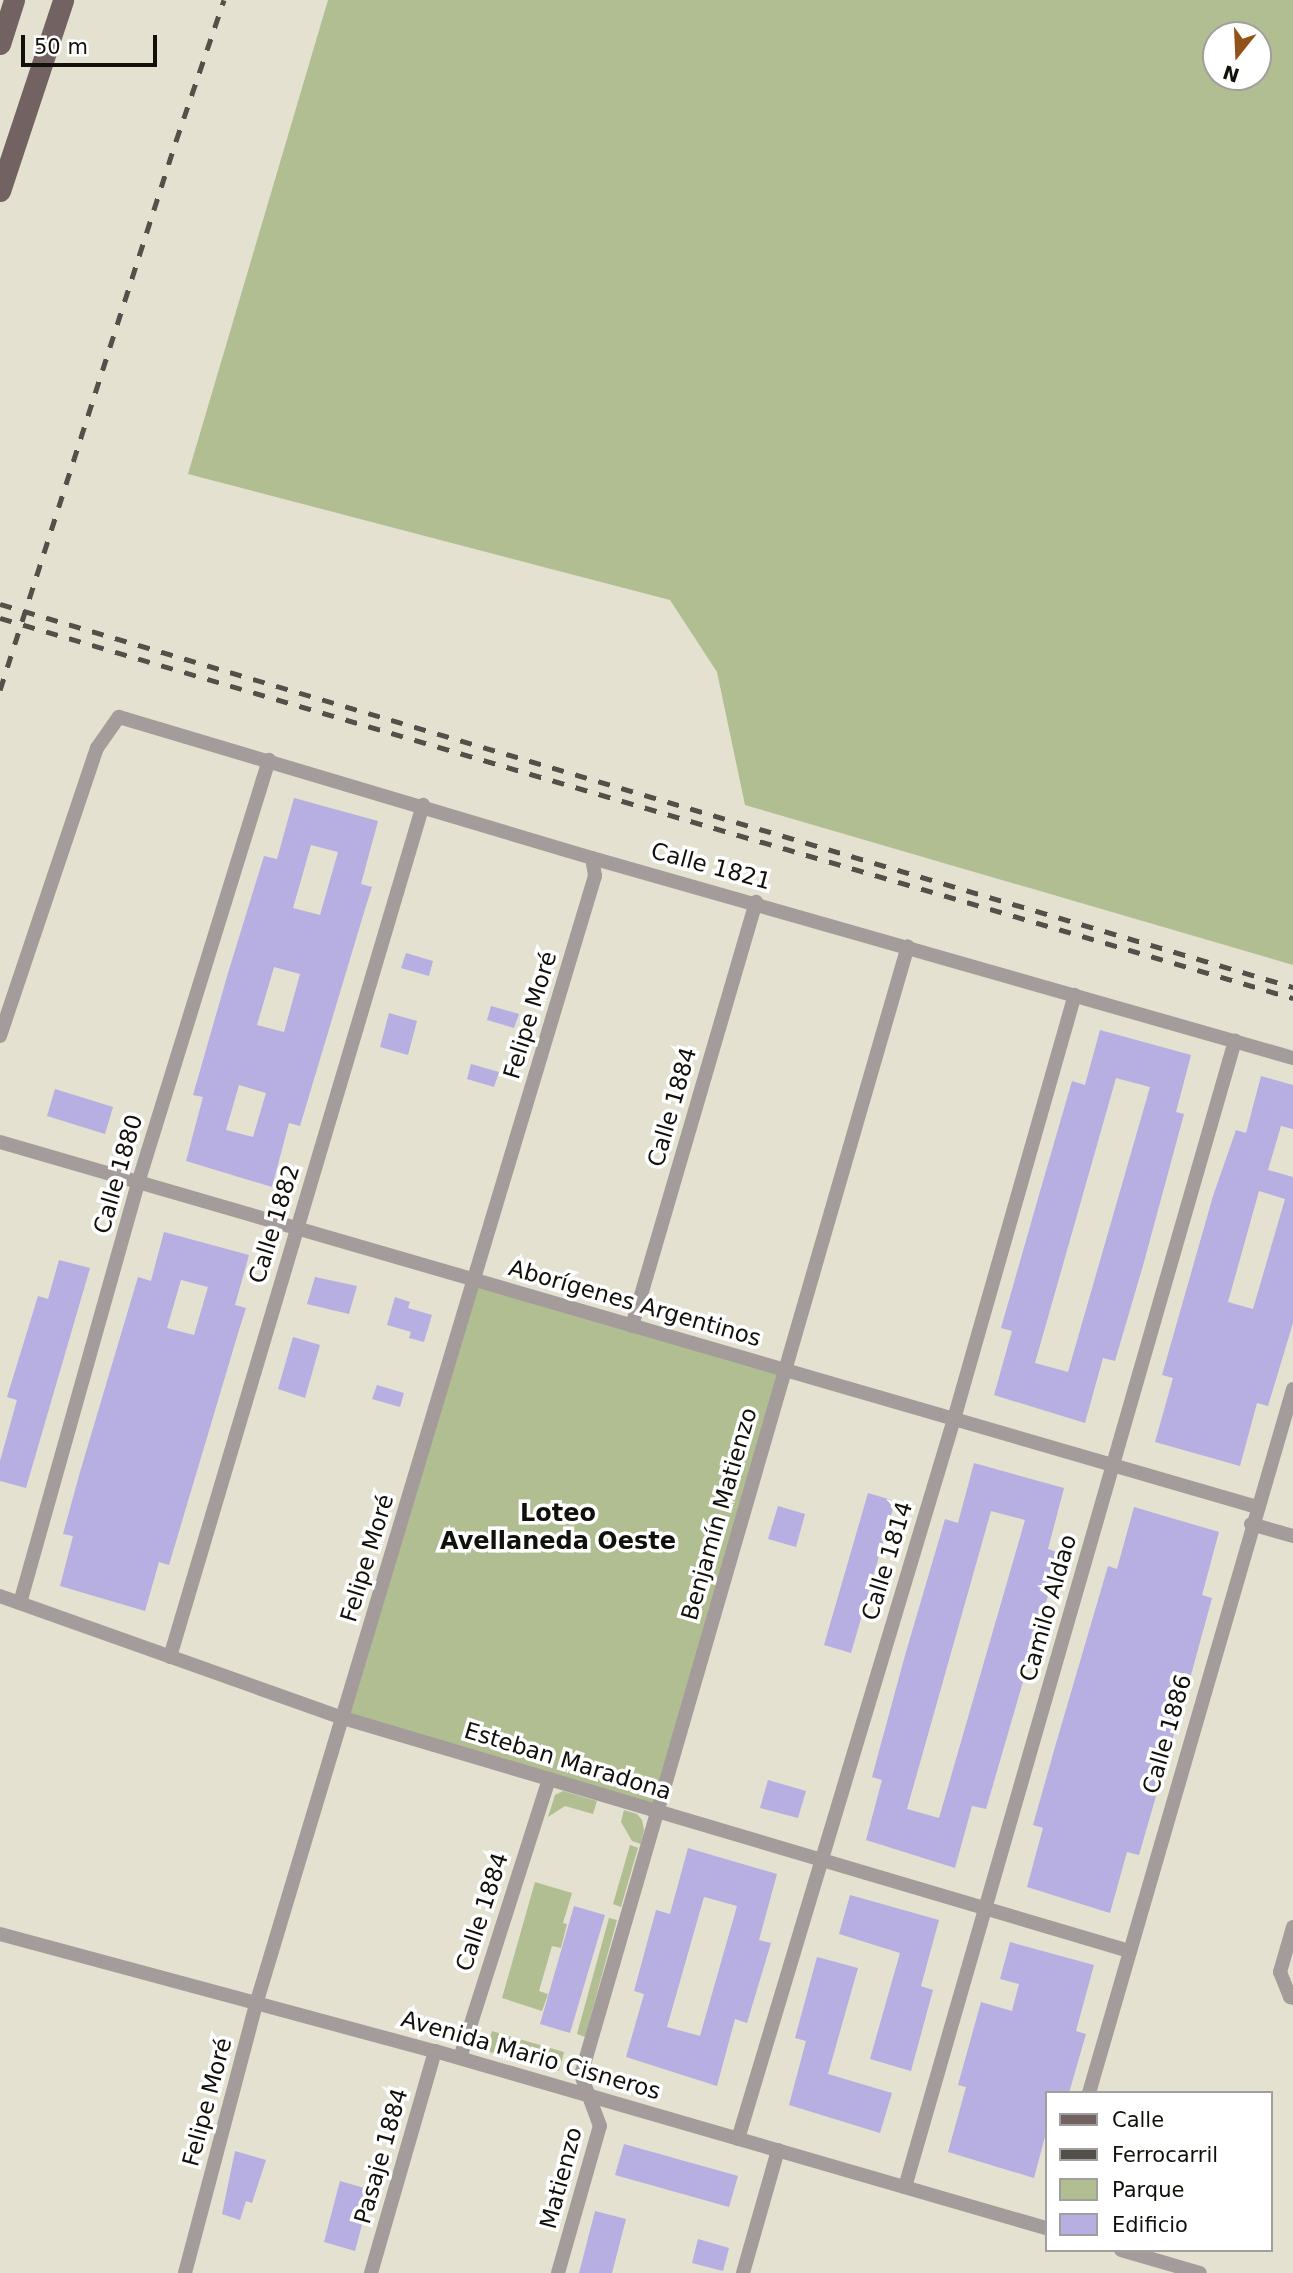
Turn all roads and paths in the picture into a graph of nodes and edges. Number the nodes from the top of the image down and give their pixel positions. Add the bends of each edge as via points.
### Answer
1 (15, 0) edge
2 (63, 0) edge
3 (0, 44) edge
4 (0, 191) edge
5 (269, 760) junction
6 (423, 805) junction
7 (592, 858) junction
8 (756, 902) junction
9 (908, 946) junction
10 (1076, 995) junction
11 (0, 1036) edge
12 (1235, 1041) junction
13 (1293, 1058) edge
14 (0, 1142) edge
15 (138, 1183) junction
16 (297, 1229) junction
17 (474, 1280) junction
18 (632, 1326) junction
19 (785, 1370) junction
20 (1293, 1389) edge
21 (954, 1419) junction
22 (1112, 1465) junction
23 (1257, 1507) junction
24 (1251, 1524) junction
25 (1293, 1536) edge
26 (0, 1596) edge
27 (20, 1603) junction
28 (170, 1657) junction
29 (343, 1718) junction
30 (549, 1779) junction
31 (657, 1811) junction
32 (822, 1860) junction
33 (985, 1908) junction
34 (1293, 1927) edge
35 (0, 1934) edge
36 (1129, 1951) junction
37 (1291, 1998) edge
38 (257, 2001) junction
39 (435, 2051) junction
40 (460, 2058) junction
41 (1090, 2091) edge
42 (588, 2096) junction
43 (738, 2139) junction
44 (778, 2150) junction
45 (905, 2187) junction
46 (1044, 2227) edge
47 (1128, 2252) edge
48 (185, 2273) edge
49 (371, 2273) edge
50 (558, 2273) edge
51 (743, 2273) edge
52 (1200, 2273) edge

1 - 3 main road
2 - 4 main road
5 - 6 street, Calle 1821
5 - 11 street, Calle 1821 via 118,717 97,748
5 - 15 street, Calle 1880
6 - 7 street, Calle 1821
6 - 16 street, Calle 1882
7 - 8 street, Calle 1821
7 - 17 street, Felipe Moré via 595,876
8 - 9 street, Calle 1821
8 - 18 street, Calle 1884
9 - 10 street, Calle 1821
9 - 19 street, Benjamín Matienzo
10 - 12 street, Calle 1821
10 - 21 street, Calle 1814
12 - 13 street, Calle 1821
12 - 22 street, Camilo Aldao
14 - 15 street, Aborígenes Argentinos
15 - 16 street, Aborígenes Argentinos
15 - 27 street, Calle 1880
16 - 17 street, Aborígenes Argentinos
16 - 28 street, Calle 1882
17 - 18 street, Aborígenes Argentinos
17 - 29 street, Felipe Moré
18 - 19 street, Aborígenes Argentinos
19 - 21 street, Aborígenes Argentinos
19 - 31 street, Benjamín Matienzo
20 - 23 street, Calle 1886
21 - 22 street, Aborígenes Argentinos
21 - 32 street, Calle 1814
22 - 23 street, Aborígenes Argentinos
22 - 33 street, Camilo Aldao
23 - 24 street, Calle 1886
24 - 25 street
24 - 36 street, Calle 1886
26 - 27 street, Esteban Maradona
27 - 28 street, Esteban Maradona
28 - 29 street, Esteban Maradona
29 - 30 street, Esteban Maradona
29 - 38 street, Felipe Moré
30 - 31 street, Esteban Maradona
30 - 40 street, Calle 1884
31 - 32 street, Esteban Maradona
31 - 42 street, Benjamín Matienzo via 581,2075
32 - 33 street, Esteban Maradona
32 - 43 street, Calle 1814
33 - 36 street, Esteban Maradona
33 - 45 street, Camilo Aldao
34 - 37 street via 1280,1972
35 - 38 street, Avenida Mario Cisneros
36 - 41 street, Calle 1886
38 - 39 street, Avenida Mario Cisneros
38 - 48 street, Felipe Moré
39 - 40 street, Avenida Mario Cisneros
39 - 49 street, Pasaje 1884
40 - 42 street, Avenida Mario Cisneros
42 - 43 street, Avenida Mario Cisneros
42 - 50 street, Matienzo via 600,2126
43 - 44 street, Avenida Mario Cisneros
44 - 45 street, Avenida Mario Cisneros
44 - 51 street
45 - 46 street, Avenida Mario Cisneros
47 - 52 street

